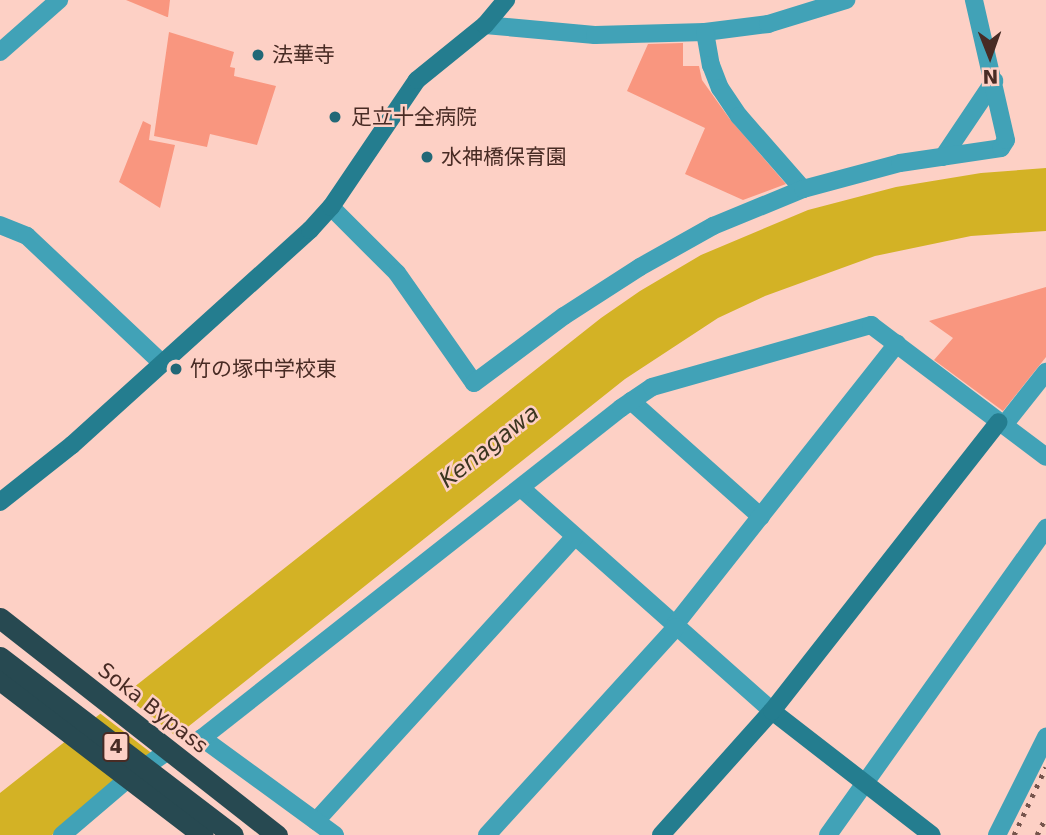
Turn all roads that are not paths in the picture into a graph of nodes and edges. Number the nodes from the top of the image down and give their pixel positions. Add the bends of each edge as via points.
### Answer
1 (59, 0) edge
2 (506, 0) edge
3 (846, 0) edge
4 (974, 0) edge
5 (485, 25) junction
6 (705, 32) junction
7 (0, 52) edge
8 (993, 81) junction
9 (943, 157) junction
10 (803, 189) junction
11 (331, 207) junction
12 (0, 225) edge
13 (897, 344) junction
14 (162, 363) junction
15 (1046, 372) edge
16 (631, 401) junction
17 (1002, 424) junction
18 (1046, 457) edge
19 (521, 488) junction
20 (0, 502) edge
21 (761, 517) junction
22 (1046, 528) edge
23 (574, 537) junction
24 (0, 618) edge
25 (675, 627) junction
26 (0, 657) edge
27 (0, 680) edge
28 (772, 711) junction
29 (1046, 737) edge
30 (168, 751) junction
31 (129, 778) junction
32 (865, 783) junction
33 (316, 821) junction
34 (62, 835) edge
35 (203, 835) edge
36 (233, 835) edge
37 (277, 835) edge
38 (335, 835) edge
39 (488, 835) edge
40 (661, 835) edge
41 (828, 835) edge
42 (933, 835) edge
43 (997, 835) edge

1 - 7 street
2 - 5 street
3 - 6 street via 768,24
4 - 8 street
5 - 6 street via 595,35
5 - 11 street via 417,80
6 - 10 street via 720,88
8 - 9 street
8 - 9 street via 1005,145
9 - 10 street via 900,163
10 - 11 street via 713,226 640,267 474,383 397,273
11 - 14 street
12 - 14 street via 27,236
13 - 16 street via 871,325 859,326 652,387
13 - 17 street
13 - 21 street
14 - 20 street via 72,445
15 - 17 street
16 - 19 street
16 - 21 street
17 - 18 street
17 - 28 street
19 - 23 street
19 - 33 street via 202,738
21 - 25 street
22 - 32 street
23 - 25 street
23 - 33 street
24 - 30 highway, Soka Bypass / 4
25 - 28 street
25 - 39 street
26 - 36 highway, 4, bridge
27 - 31 highway
28 - 32 street
28 - 40 street
29 - 43 street
30 - 31 street
30 - 37 highway, Soka Bypass / 4
31 - 34 street
31 - 35 highway
32 - 41 street
32 - 42 street
33 - 38 street

